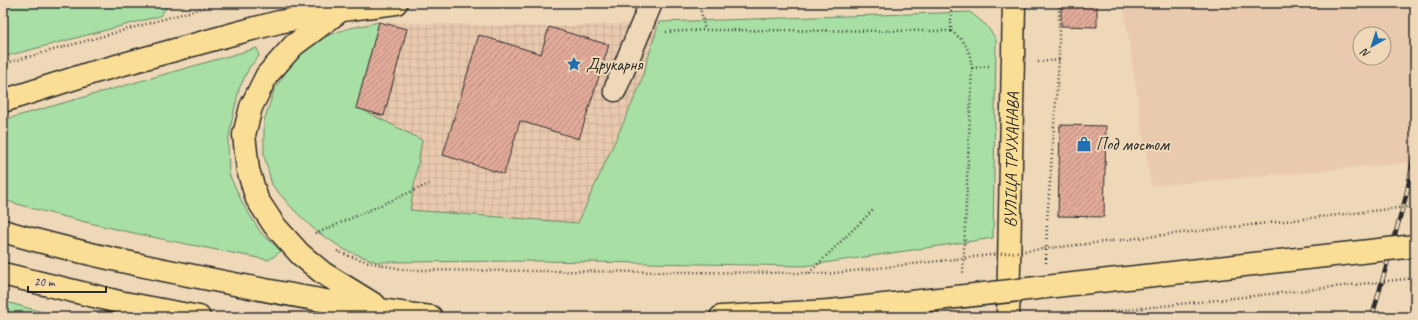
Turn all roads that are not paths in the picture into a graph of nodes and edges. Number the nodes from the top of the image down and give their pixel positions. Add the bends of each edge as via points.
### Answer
1 (396, 3) edge
2 (651, 3) edge
3 (1014, 3) edge
4 (342, 10) junction
5 (615, 90) dead end
6 (3, 101) edge
7 (3, 232) edge
8 (1415, 246) edge
9 (3, 274) edge
10 (383, 311) junction
11 (199, 317) edge
12 (431, 317) edge
13 (721, 317) edge
14 (1008, 317) edge

1 - 4 main road
2 - 5 lane
3 - 14 main road, ВУЛІЦА ТРУХАНАВА
4 - 6 main road via 233,34 91,73
4 - 10 main road via 294,45 267,75 251,107 244,135 248,170 257,199 274,225 300,254 323,274
7 - 10 main road via 118,261 297,297
8 - 13 main road, bridge via 830,311
9 - 11 main road via 119,302
10 - 12 main road

